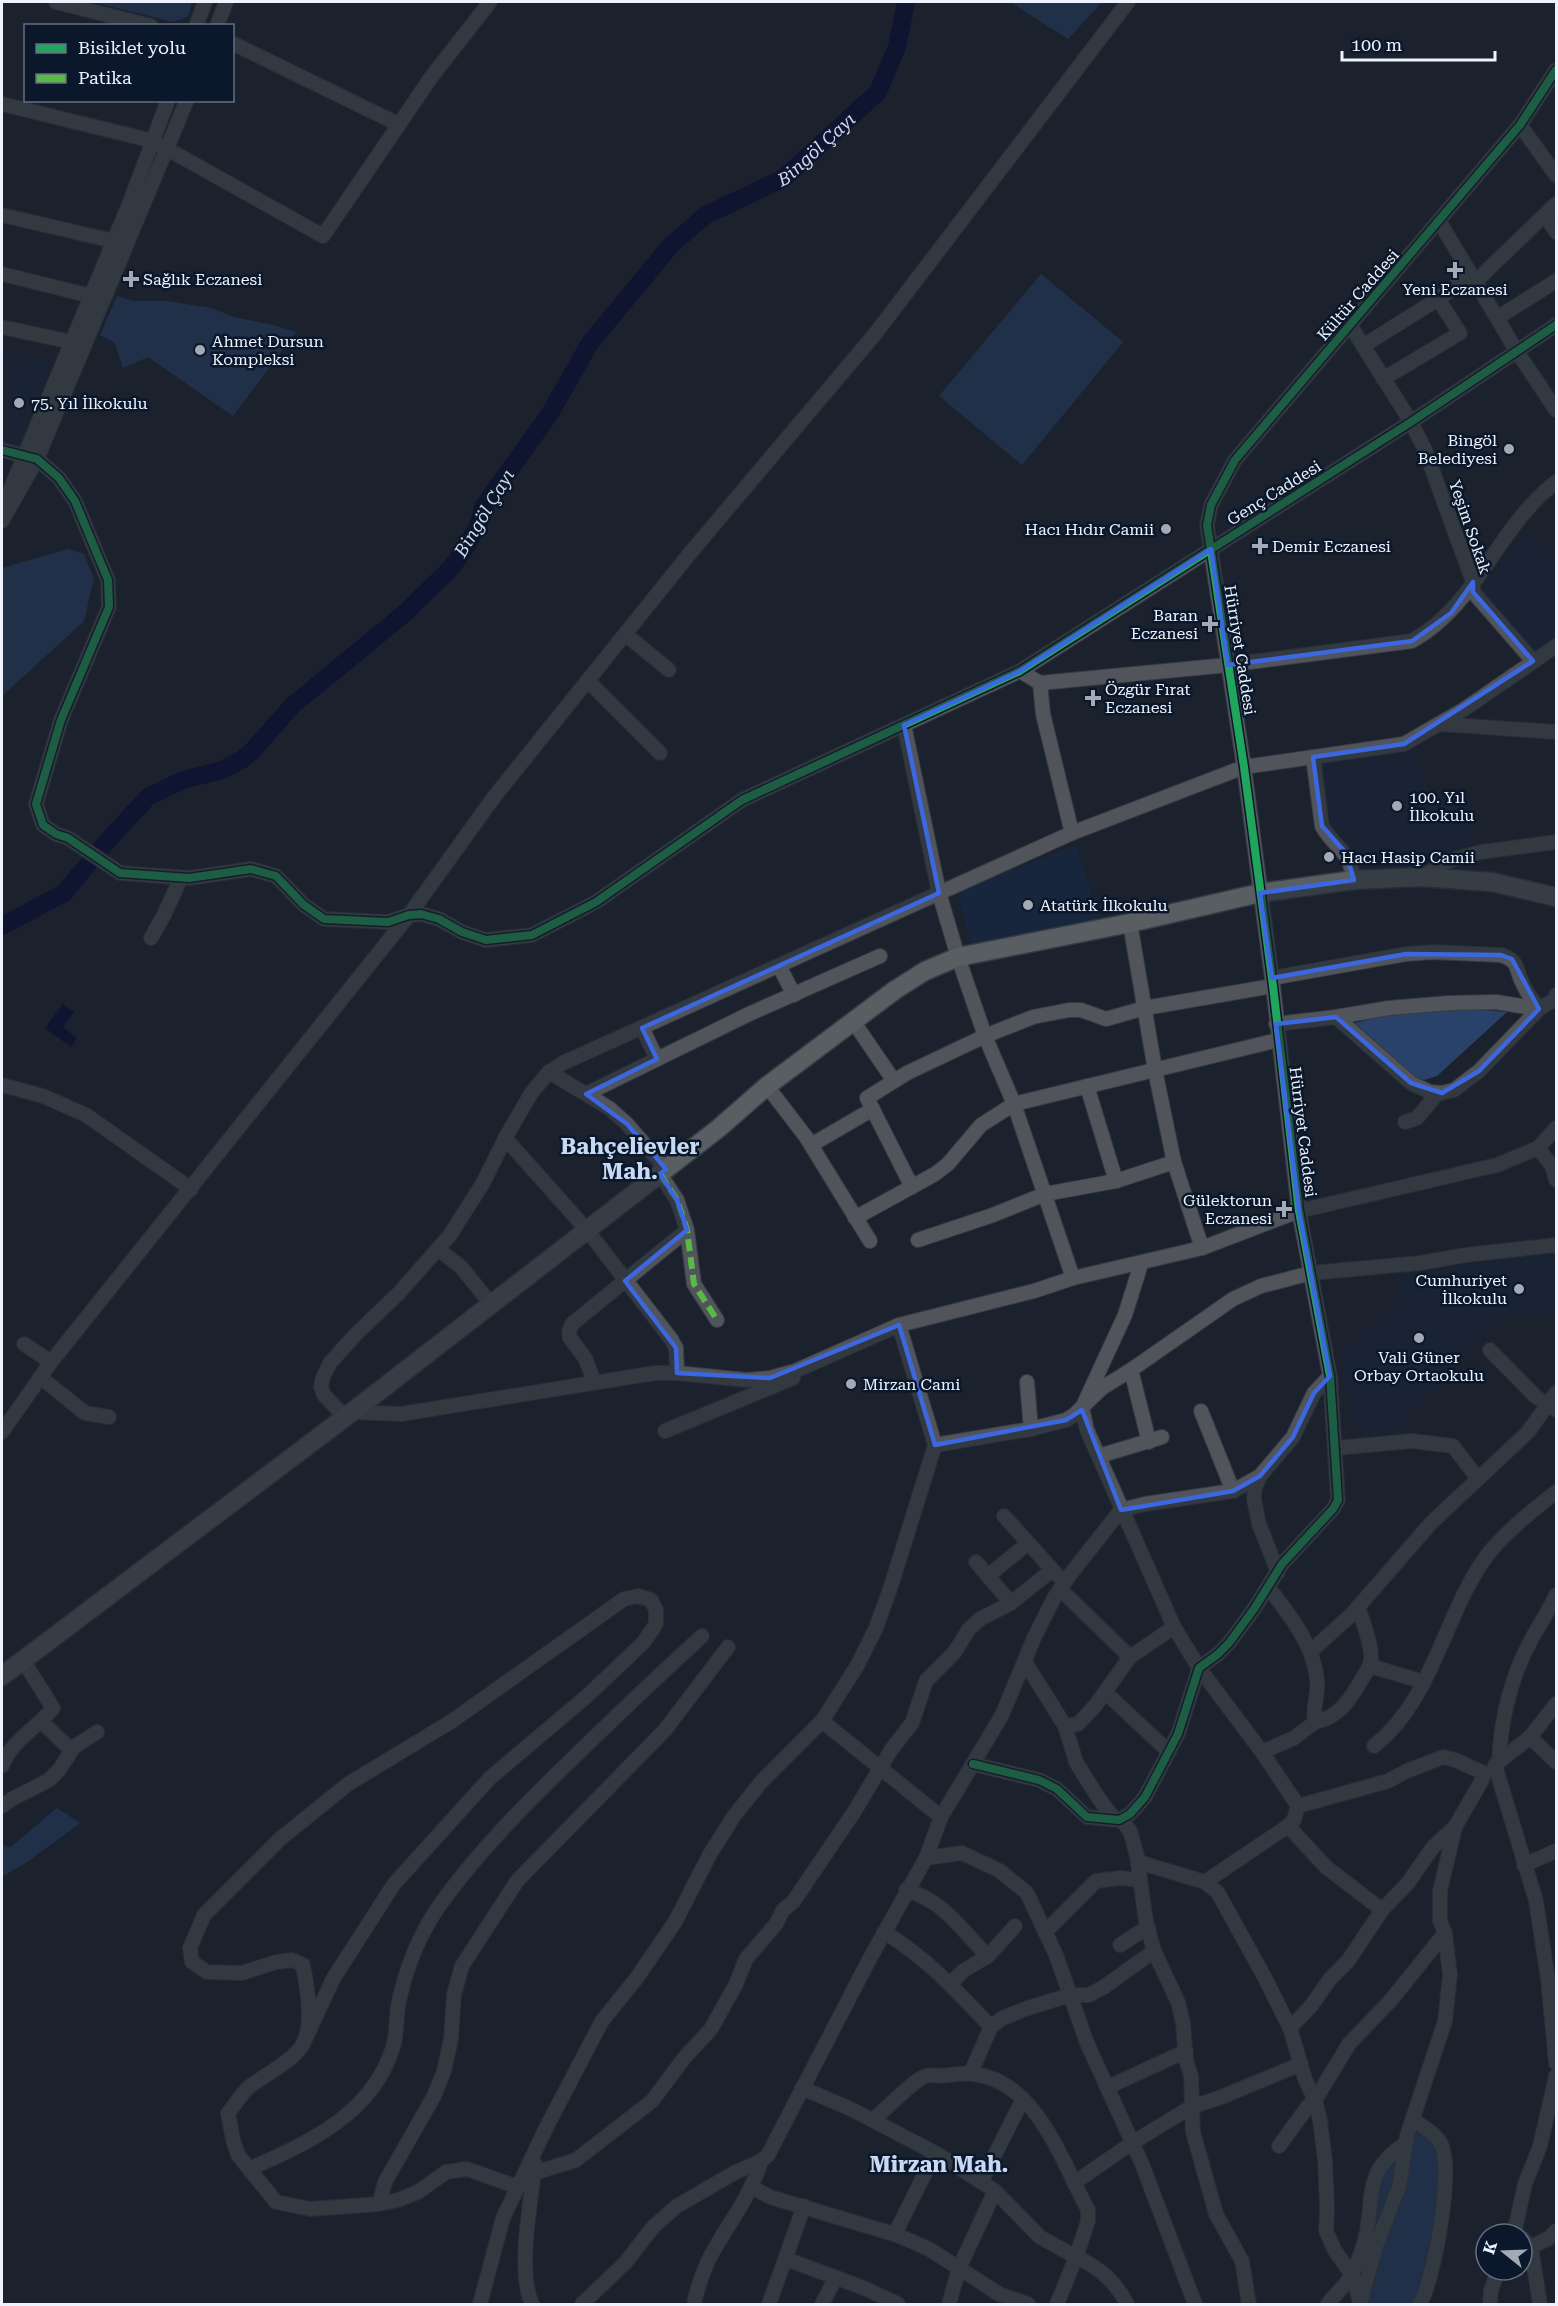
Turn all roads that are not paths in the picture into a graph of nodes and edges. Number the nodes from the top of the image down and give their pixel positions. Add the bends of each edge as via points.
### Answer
1 (56, 2) edge
2 (206, 2) edge
3 (226, 2) edge
4 (490, 2) edge
5 (1128, 2) edge
6 (143, 24) edge
7 (197, 24) edge
8 (219, 24) edge
9 (234, 44) edge
10 (1557, 70) edge
11 (167, 102) edge
12 (186, 102) edge
13 (2, 104) edge
14 (398, 124) junction
15 (1520, 125) junction
16 (153, 141) junction
17 (166, 149) junction
18 (1557, 175) edge
19 (1557, 204) edge
20 (2, 215) edge
21 (1545, 215) junction
22 (1439, 221) junction
23 (1557, 232) edge
24 (114, 241) junction
25 (128, 244) junction
26 (2, 274) edge
27 (1473, 279) junction
28 (1557, 281) edge
29 (91, 296) junction
30 (1438, 299) junction
31 (1497, 318) junction
32 (1350, 325) junction
33 (1557, 325) edge
34 (2, 327) edge
35 (71, 342) junction
36 (88, 342) junction
37 (1363, 346) junction
38 (1516, 350) junction
39 (1383, 379) junction
40 (1557, 410) edge
41 (1411, 422) junction
42 (2, 450) edge
43 (31, 457) junction
44 (1557, 482) edge
45 (2, 510) edge
46 (2, 521) edge
47 (1211, 549) junction
48 (1473, 582) junction
49 (625, 634) junction
50 (1557, 646) edge
51 (1533, 661) junction
52 (1228, 665) junction
53 (669, 670) dead end
54 (1020, 671) junction
55 (588, 681) junction
56 (1040, 683) junction
57 (1439, 724) junction
58 (904, 725) junction
59 (1557, 732) edge
60 (660, 753) dead end
61 (1313, 757) junction
62 (1244, 767) junction
63 (1072, 833) junction
64 (1557, 842) edge
65 (1420, 877) junction
66 (181, 878) junction
67 (1354, 880) junction
68 (939, 893) junction
69 (1260, 893) junction
70 (1557, 897) edge
71 (409, 915) junction
72 (1130, 923) junction
73 (151, 938) dead end
74 (880, 956) dead end
75 (958, 957) junction
76 (778, 966) junction
77 (1272, 982) junction
78 (795, 995) junction
79 (1557, 995) edge
80 (1144, 1008) junction
81 (1539, 1009) junction
82 (1336, 1017) junction
83 (853, 1021) junction
84 (1276, 1024) junction
85 (642, 1028) junction
86 (985, 1036) junction
87 (1278, 1040) junction
88 (657, 1059) junction
89 (1155, 1070) junction
90 (549, 1072) junction
91 (894, 1081) junction
92 (2, 1085) edge
93 (766, 1086) junction
94 (1087, 1086) junction
95 (1438, 1093) junction
96 (586, 1094) junction
97 (1014, 1104) junction
98 (873, 1109) junction
99 (1405, 1122) dead end
100 (1557, 1128) edge
101 (505, 1138) junction
102 (811, 1145) junction
103 (1538, 1148) junction
104 (1174, 1162) junction
105 (663, 1172) junction
106 (1557, 1180) edge
107 (1116, 1181) junction
108 (912, 1187) junction
109 (191, 1189) junction
110 (1045, 1194) junction
111 (1299, 1211) junction
112 (855, 1218) junction
113 (587, 1230) junction
114 (687, 1230) junction
115 (918, 1240) dead end
116 (870, 1241) dead end
117 (1557, 1245) edge
118 (1202, 1248) junction
119 (438, 1249) junction
120 (1141, 1264) junction
121 (1311, 1273) junction
122 (1073, 1278) junction
123 (625, 1281) junction
124 (492, 1304) junction
125 (717, 1320) dead end
126 (899, 1325) junction
127 (24, 1344) dead end
128 (1490, 1350) dead end
129 (51, 1362) junction
130 (808, 1365) junction
131 (1131, 1370) junction
132 (677, 1373) junction
133 (1330, 1376) junction
134 (40, 1377) junction
135 (594, 1382) junction
136 (1027, 1382) dead end
137 (1557, 1393) edge
138 (1551, 1407) edge
139 (1082, 1408) junction
140 (1201, 1411) dead end
141 (349, 1414) junction
142 (109, 1417) dead end
143 (1031, 1429) junction
144 (664, 1431) dead end
145 (2, 1432) edge
146 (1162, 1437) dead end
147 (1149, 1442) junction
148 (935, 1445) junction
149 (1336, 1448) junction
150 (1099, 1456) junction
151 (1260, 1476) junction
152 (1478, 1479) junction
153 (1233, 1491) junction
154 (1557, 1492) edge
155 (1121, 1510) junction
156 (1004, 1516) dead end
157 (1028, 1543) junction
158 (976, 1562) dead end
159 (1052, 1570) junction
160 (1278, 1572) junction
161 (988, 1576) junction
162 (1062, 1586) junction
163 (1268, 1587) junction
164 (1557, 1595) edge
165 (1011, 1603) junction
166 (1358, 1607) junction
167 (1174, 1627) junction
168 (702, 1636) dead end
169 (728, 1647) dead end
170 (1310, 1652) junction
171 (1130, 1657) junction
172 (21, 1659) junction
173 (1024, 1662) junction
174 (1370, 1666) junction
175 (1199, 1668) junction
176 (2, 1676) edge
177 (1424, 1682) junction
178 (1105, 1692) junction
179 (1557, 1704) edge
180 (822, 1721) junction
181 (42, 1722) junction
182 (1315, 1722) junction
183 (1065, 1726) junction
184 (97, 1732) dead end
185 (1530, 1737) junction
186 (1374, 1746) dead end
187 (71, 1750) junction
188 (1169, 1752) junction
189 (1262, 1752) junction
190 (1557, 1762) edge
191 (973, 1764) junction
192 (2, 1766) edge
193 (1493, 1766) junction
194 (881, 1770) junction
195 (2, 1806) edge
196 (1298, 1806) junction
197 (941, 1817) junction
198 (1119, 1820) junction
199 (1288, 1826) junction
200 (1455, 1827) junction
201 (1557, 1851) edge
202 (926, 1858) junction
203 (1138, 1862) junction
204 (1524, 1865) junction
205 (1140, 1880) junction
206 (1205, 1881) junction
207 (906, 1890) junction
208 (1382, 1910) junction
209 (1015, 1926) dead end
210 (1148, 1927) junction
211 (884, 1932) junction
212 (1045, 1932) junction
213 (1445, 1933) junction
214 (1120, 1945) dead end
215 (1154, 1951) junction
216 (988, 1956) junction
217 (1552, 1978) edge
218 (950, 1984) junction
219 (1070, 1995) junction
220 (991, 2027) junction
221 (1290, 2028) junction
222 (303, 2044) junction
223 (1186, 2051) junction
224 (1557, 2063) edge
225 (1301, 2064) junction
226 (970, 2072) junction
227 (1557, 2076) edge
228 (1108, 2087) junction
229 (802, 2088) junction
230 (1023, 2099) junction
231 (1316, 2100) junction
232 (1191, 2107) junction
233 (1413, 2120) junction
234 (873, 2121) junction
235 (1132, 2143) junction
236 (1405, 2144) junction
237 (537, 2146) junction
238 (1279, 2146) dead end
239 (935, 2153) junction
240 (761, 2161) junction
241 (249, 2169) junction
242 (534, 2172) junction
243 (981, 2182) junction
244 (1074, 2183) junction
245 (518, 2187) junction
246 (752, 2187) junction
247 (995, 2191) junction
248 (379, 2204) junction
249 (804, 2206) junction
250 (1521, 2222) edge
251 (1557, 2231) edge
252 (895, 2234) junction
253 (1534, 2237) edge
254 (1076, 2257) junction
255 (786, 2259) junction
256 (959, 2268) junction
257 (1352, 2275) junction
258 (835, 2279) junction
259 (1494, 2282) edge
260 (1533, 2282) edge
261 (480, 2304) edge
262 (532, 2304) edge
263 (582, 2304) edge
264 (694, 2304) edge
265 (769, 2304) edge
266 (822, 2304) edge
267 (898, 2304) edge
268 (949, 2304) edge
269 (1028, 2304) edge
270 (1058, 2304) edge
271 (1127, 2304) edge
272 (1195, 2304) edge
273 (1249, 2304) edge
274 (1328, 2304) edge
275 (1360, 2304) edge
276 (1420, 2304) edge
277 (1490, 2304) edge
278 (1540, 2304) edge

1 - 6 street
2 - 7 street
3 - 8 street
4 - 14 street
5 - 49 street via 875,334
9 - 14 street
10 - 15 street, Kültür Caddesi
11 - 16 street
12 - 17 street
13 - 16 street
14 - 17 street via 323,236
15 - 18 street
15 - 22 street, Kültür Caddesi
16 - 17 street
16 - 24 street
17 - 25 street
19 - 21 street
20 - 24 street
21 - 23 street
21 - 27 street
22 - 27 street
22 - 32 street, Kültür Caddesi
24 - 25 street
24 - 29 street
25 - 36 street
26 - 29 street
27 - 30 street
27 - 31 street
28 - 31 street
29 - 35 street
30 - 37 street
30 - 39 street via 1460,333
31 - 38 street
32 - 37 street, Yeşim Sokak
32 - 47 street, Kültür Caddesi via 1235,460 1211,505 1207,525
33 - 38 street, Genç Caddesi
34 - 35 street
35 - 36 street
35 - 43 street
36 - 43 street
37 - 39 street, Yeşim Sokak
38 - 40 street
38 - 41 street, Genç Caddesi
39 - 41 street, Yeşim Sokak
41 - 47 street, Genç Caddesi
41 - 48 street, Yeşim Sokak
42 - 43 street
43 - 45 street
43 - 46 street
43 - 66 street via 59,478 75,501 108,580 110,607 61,720 36,804 43,825 120,873
44 - 48 street via 1525,513
47 - 52 street, Hürriyet Caddesi
47 - 54 street, Genç Caddesi
48 - 51 street, Yeşim Sokak via 1473,592
48 - 52 street via 1451,613 1412,641
49 - 53 street
49 - 55 street
50 - 51 street
51 - 57 street
52 - 56 street
52 - 62 street, Hürriyet Caddesi
54 - 56 street
54 - 58 street, Genç Caddesi
55 - 60 street
55 - 71 street via 494,797
56 - 63 street via 1042,714
57 - 59 street
57 - 61 street via 1404,744
58 - 68 street
58 - 71 street, Genç Caddesi via 742,800 596,902 532,935 486,940 439,919
61 - 62 street
61 - 67 street via 1322,826 1346,853
62 - 63 street
62 - 69 street, Hürriyet Caddesi
63 - 68 street
64 - 65 street via 1481,852 1451,860
65 - 67 main road
65 - 70 main road via 1492,882
66 - 71 street via 251,869 276,876 324,919 388,922
66 - 73 street
67 - 69 main road
68 - 75 street
68 - 76 street
69 - 72 main road
69 - 77 street, Hürriyet Caddesi
71 - 109 street
72 - 75 main road
72 - 80 street
74 - 78 street
75 - 83 main road via 925,971
75 - 86 street
76 - 78 street
76 - 85 street
77 - 80 street
77 - 81 street via 1406,954 1502,955 1512,958
77 - 84 street, Hürriyet Caddesi
78 - 88 street
79 - 81 street
80 - 86 street via 1106,1019 1082,1010 1056,1012
80 - 89 street
81 - 82 street via 1496,1002 1449,1003
81 - 95 street via 1479,1071 1454,1090
82 - 84 street
82 - 95 street via 1412,1083
83 - 91 street
83 - 93 main road
84 - 87 street, Hürriyet Caddesi
85 - 88 street
85 - 90 street
86 - 91 street
86 - 97 street
87 - 89 street
87 - 111 street, Hürriyet Caddesi
88 - 96 street
89 - 94 street
89 - 104 street
90 - 96 street
90 - 101 street via 532,1092
91 - 98 street via 867,1098
92 - 109 street via 86,1114
93 - 102 street
93 - 105 main road
94 - 97 street
94 - 107 street
95 - 99 street via 1417,1118
96 - 105 street via 627,1124
97 - 108 street via 981,1125 948,1164
97 - 110 street
98 - 102 street
98 - 108 street
100 - 103 street
101 - 113 street
101 - 119 street via 483,1183
102 - 112 street
103 - 106 street
103 - 111 street via 1497,1165
104 - 107 street
104 - 118 street
105 - 113 main road
105 - 114 street
107 - 110 street
108 - 112 street
109 - 129 street
110 - 115 street
110 - 122 street
111 - 118 street
111 - 121 street, Hürriyet Caddesi
112 - 116 street
113 - 123 street
113 - 124 main road
114 - 123 street
114 - 125 street via 694,1284
117 - 121 street
118 - 120 street
119 - 124 street via 472,1278
119 - 141 street via 330,1363 321,1387 324,1395
120 - 122 street
120 - 139 street via 1125,1315
121 - 131 street via 1261,1286 1233,1299
121 - 133 street, Hürriyet Caddesi
122 - 126 street
123 - 132 street via 676,1348
123 - 135 street via 570,1327 570,1338 585,1358
124 - 141 main road
126 - 130 street
126 - 148 street
127 - 129 street
128 - 138 street
129 - 134 street
130 - 132 street via 757,1380
130 - 144 street via 790,1381
131 - 139 street via 1102,1388
131 - 147 street
132 - 135 street
133 - 149 street, Hürriyet Caddesi
133 - 151 street via 1314,1393 1293,1437
134 - 142 street via 85,1413
134 - 145 street
135 - 141 street via 401,1414
136 - 143 street
137 - 138 street
138 - 152 street
139 - 143 street via 1066,1420
139 - 150 street
140 - 153 street
141 - 172 main road
143 - 148 street
146 - 147 street
147 - 150 street
148 - 180 street via 876,1628
149 - 152 street via 1412,1441 1453,1446
149 - 160 street, Hürriyet Caddesi via 1338,1500
150 - 155 street
151 - 153 street
151 - 160 street via 1255,1487 1259,1524
152 - 166 street via 1432,1522
153 - 155 street
154 - 177 street via 1530,1513 1484,1560
155 - 162 street
155 - 167 street
156 - 157 street
157 - 159 street
157 - 161 street
158 - 161 street
159 - 162 street
159 - 165 street
160 - 163 street, Hürriyet Caddesi
161 - 165 street
162 - 171 street
162 - 173 street
163 - 170 street via 1294,1621
163 - 175 street, Hürriyet Caddesi via 1229,1642
164 - 193 street via 1531,1639 1513,1684
165 - 194 street via 969,1629 954,1653 926,1681 912,1723
166 - 170 street
166 - 174 street via 1368,1641
167 - 171 street
167 - 175 street
168 - 241 street via 525,1805 441,1904 407,1971 393,2046 384,2069 365,2097 331,2128
169 - 248 street via 664,1730 517,1881 462,1966 454,1994 444,2072 385,2182
170 - 182 street via 1317,1679
171 - 178 street
172 - 176 main road
172 - 181 street via 52,1708
173 - 183 street
173 - 191 street via 1002,1715
174 - 177 street
174 - 182 street via 1350,1700 1336,1713
175 - 188 street
175 - 189 street
177 - 186 street via 1402,1718
178 - 183 street via 1078,1724
178 - 188 street
179 - 185 street
180 - 194 street
180 - 237 street via 762,1780 734,1816 675,1922 602,2021
181 - 187 street
181 - 192 street via 11,1747
182 - 189 street via 1294,1738
183 - 198 street via 1076,1762
184 - 187 street
185 - 190 street
185 - 193 street
187 - 195 street via 49,1780
188 - 198 street via 1145,1797 1130,1815
189 - 196 street
191 - 197 street
191 - 198 street via 1039,1780 1057,1789 1087,1817
193 - 196 street via 1443,1757 1388,1781
193 - 200 street
193 - 204 street
194 - 197 street
194 - 242 street via 793,1902 746,1959 711,2029 652,2101 576,2160
196 - 199 street
197 - 202 street
198 - 203 street via 1130,1831
199 - 206 street
199 - 208 street via 1326,1867
200 - 208 street
200 - 213 street via 1440,1891 1440,1921
201 - 204 street
202 - 207 street
202 - 212 street via 962,1853 988,1864 1027,1893
203 - 205 street
203 - 206 street
204 - 217 street
205 - 210 street
205 - 212 street via 1096,1881
206 - 221 street via 1227,1906
207 - 211 street
207 - 216 street via 924,1895 943,1908
208 - 221 street via 1348,1961
209 - 216 street
210 - 214 street
210 - 215 street
211 - 218 street via 911,1948
211 - 229 street
212 - 219 street
213 - 231 street via 1349,2044
213 - 233 street via 1450,1975 1445,2021
215 - 219 street via 1089,1995
215 - 223 street via 1178,2002
216 - 218 street
217 - 224 street
218 - 220 street
219 - 220 street via 1024,2009
219 - 228 street
220 - 226 street
221 - 225 street
222 - 222 street via 309,2019 303,1965 292,1960 242,1973 207,1972 192,1962 190,1948 204,1915 280,1839 348,1784 452,1721 624,1599 638,1596 651,1600 657,1624 643,1643 490,1778 394,1884 333,1979
222 - 241 street via 246,2089 228,2113 238,2155
223 - 228 street
223 - 232 street
225 - 231 street
225 - 232 street
226 - 230 street via 1002,2084
226 - 234 street via 926,2076
227 - 250 street via 1540,2146 1525,2184
228 - 235 street
229 - 234 street
229 - 240 street via 768,2155
230 - 243 street
230 - 244 street via 1047,2127
231 - 238 street
231 - 257 street via 1325,2161 1326,2231
232 - 235 street
232 - 273 street via 1193,2132 1216,2214 1242,2261
233 - 236 street
233 - 276 street via 1440,2143 1444,2157 1441,2220 1429,2283
234 - 239 street
235 - 244 street
235 - 272 street
236 - 257 street via 1390,2153 1373,2183 1366,2235
236 - 275 street via 1399,2187 1376,2246
237 - 242 street
237 - 245 street
239 - 243 street
239 - 252 street
240 - 246 street
240 - 263 street via 677,2206
241 - 248 street via 276,2202 310,2209
242 - 262 street via 526,2236
243 - 247 street
244 - 254 street via 1088,2210
245 - 248 street via 467,2169 446,2172 418,2192
245 - 261 street via 503,2218
246 - 249 street via 770,2197
246 - 264 street via 710,2257
247 - 254 street via 1040,2237
247 - 256 street
249 - 252 street
249 - 255 street
251 - 253 street via 1549,2238
252 - 256 street
254 - 270 street
254 - 271 street via 1108,2276
255 - 258 street
255 - 265 street
256 - 268 street
256 - 269 street via 999,2294
257 - 274 street
257 - 275 street
258 - 266 street
258 - 267 street
259 - 277 street
260 - 278 street

